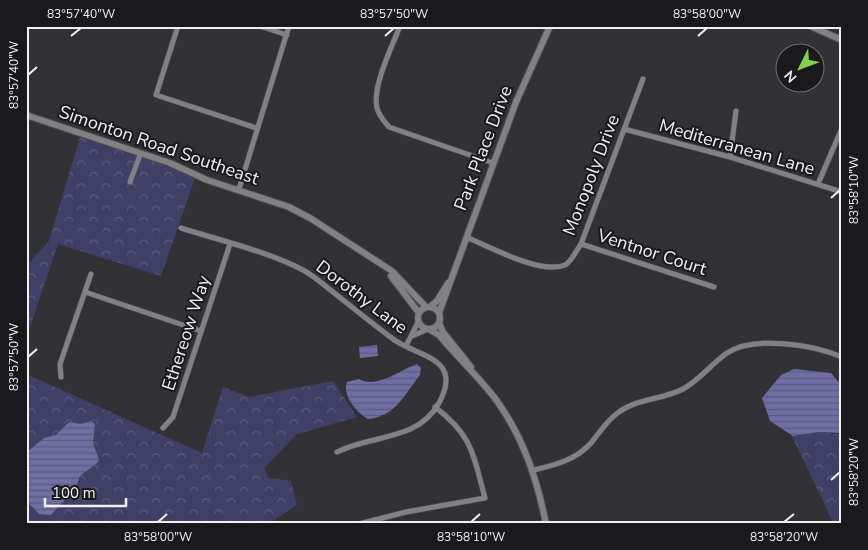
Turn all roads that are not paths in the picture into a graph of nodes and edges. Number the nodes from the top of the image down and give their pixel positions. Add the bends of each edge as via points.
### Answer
1 (178, 26) edge
2 (260, 26) edge
3 (289, 26) edge
4 (400, 26) edge
5 (550, 26) edge
6 (810, 26) edge
7 (287, 36) junction
8 (842, 40) edge
9 (643, 79) dead end
10 (736, 111) dead end
11 (26, 115) edge
12 (256, 128) junction
13 (842, 128) edge
14 (624, 129) junction
15 (140, 155) junction
16 (730, 157) junction
17 (493, 164) junction
18 (130, 182) dead end
19 (818, 184) junction
20 (239, 189) junction
21 (842, 192) edge
22 (181, 228) dead end
23 (466, 237) junction
24 (230, 244) junction
25 (581, 244) junction
26 (386, 268) junction
27 (91, 274) dead end
28 (449, 282) junction
29 (714, 287) dead end
30 (85, 292) junction
31 (428, 307) junction
32 (439, 312) junction
33 (419, 313) junction
34 (418, 322) junction
35 (439, 323) junction
36 (428, 330) junction
37 (201, 331) junction
38 (412, 336) junction
39 (406, 346) junction
40 (842, 357) edge
41 (61, 377) dead end
42 (476, 377) junction
43 (435, 408) junction
44 (163, 428) dead end
45 (337, 452) dead end
46 (534, 470) junction
47 (359, 524) edge
48 (546, 524) edge

1 - 12 street via 156,95
2 - 7 street
3 - 7 street
4 - 17 street via 376,93 380,118 389,127
5 - 17 street, Park Place Drive
6 - 8 street
7 - 12 street
9 - 14 street, Monopoly Drive
10 - 16 street
11 - 15 street, Simonton Road Southeast
12 - 20 street
13 - 19 street
14 - 16 street, Mediterranean Lane
14 - 25 street, Monopoly Drive
15 - 18 street
15 - 20 street, Simonton Road Southeast
16 - 19 street, Mediterranean Lane
17 - 23 street, Park Place Drive
19 - 21 street, Mediterranean Lane
20 - 26 street, Simonton Road Southeast via 281,203 310,218
22 - 24 street, Dorothy Lane
23 - 25 street, Monopoly Drive via 533,264 552,268 567,264
23 - 28 street, Park Place Drive
24 - 37 street, Ethereow Way
24 - 39 street, Dorothy Lane via 303,270
25 - 29 street, Ventnor Court
26 - 31 street
26 - 33 street
27 - 30 street
28 - 31 street, Park Place Drive via 437,301
28 - 32 street, Park Place Drive
30 - 37 street
30 - 41 street via 60,364
31 - 32 street
31 - 33 street
32 - 35 street
33 - 34 street
34 - 36 street
34 - 38 street
35 - 36 street
35 - 42 street
36 - 38 street
36 - 42 street via 439,335
37 - 44 street, Ethereow Way via 173,417
38 - 39 street
39 - 43 street, Dorothy Lane via 434,358 442,369 445,388
40 - 46 street via 816,347 792,344 734,349 685,388 634,403 618,412 588,446 570,459
42 - 46 street via 510,420
43 - 45 street, Dorothy Lane via 411,431 350,445
43 - 47 street via 457,425 470,446 485,498
46 - 48 street

